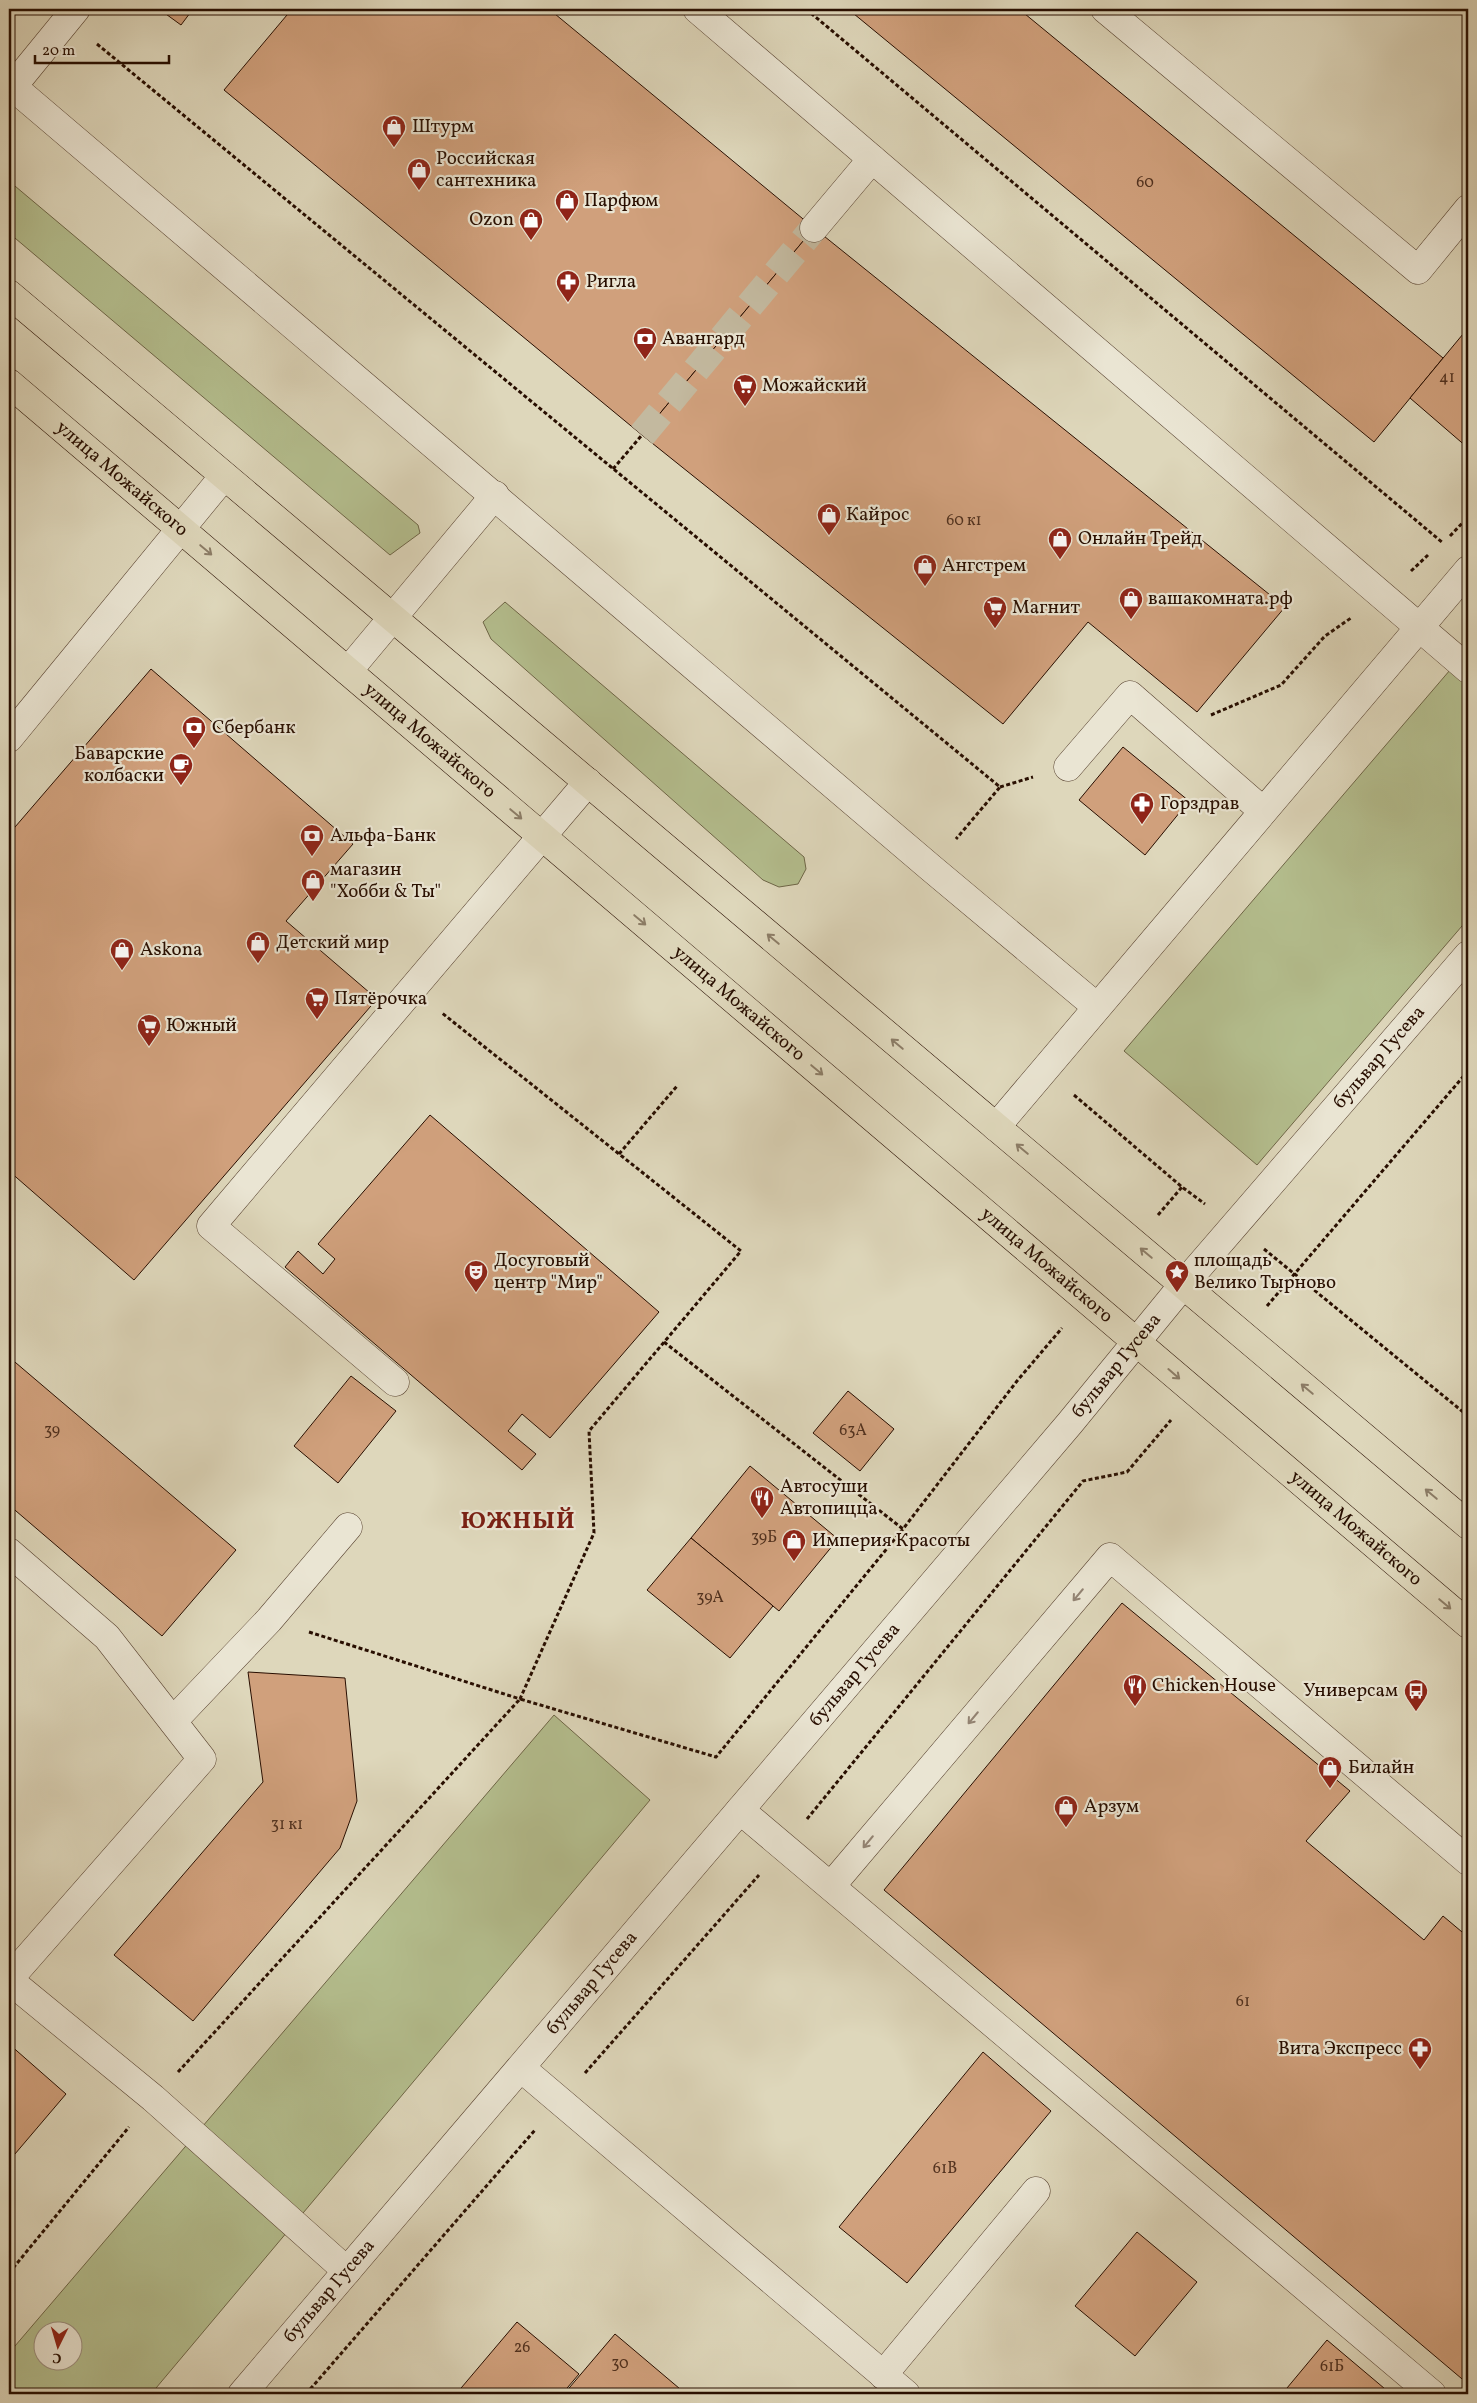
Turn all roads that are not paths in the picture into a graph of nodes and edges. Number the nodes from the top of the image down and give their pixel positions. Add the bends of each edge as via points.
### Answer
1 (697, 9) edge
2 (1105, 9) edge
3 (72, 14) edge
4 (11, 89) edge
5 (872, 159) junction
6 (1468, 210) edge
7 (814, 228) tunnel mouth
8 (9, 294) edge
9 (9, 383) edge
10 (224, 476) junction
11 (495, 495) junction
12 (181, 529) junction
13 (1468, 570) edge
14 (393, 618) junction
15 (1420, 628) junction
16 (1468, 669) edge
17 (348, 671) junction
18 (9, 738) edge
19 (1068, 767) dead end
20 (588, 782) junction
21 (1263, 811) junction
22 (542, 836) junction
23 (1468, 955) edge
24 (1096, 1006) junction
25 (996, 1127) junction
26 (1183, 1285) junction
27 (1138, 1342) junction
28 (395, 1382) dead end
29 (1468, 1525) edge
30 (348, 1527) dead end
31 (9, 1552) edge
32 (1468, 1624) edge
33 (173, 1721) junction
34 (740, 1810) junction
35 (1468, 1861) edge
36 (831, 1886) junction
37 (9, 1980) edge
38 (521, 2068) junction
39 (1036, 2191) dead end
40 (347, 2271) junction
41 (883, 2375) junction
42 (242, 2394) edge
43 (906, 2394) edge
44 (1432, 2394) edge

1 - 5 street
2 - 6 street via 1418,270
3 - 4 street
4 - 11 street
5 - 7 street
5 - 15 street
8 - 10 main road
9 - 12 main road, улица Можайского
10 - 12 street
10 - 14 main road
11 - 14 street
11 - 24 street
12 -> 17 main road, улица Можайского
12 - 18 street
13 - 15 street
14 - 17 street
14 - 20 main road
15 - 16 street
15 - 21 street
17 -> 22 main road, улица Можайского
19 - 21 street via 1130,695
20 - 22 street
25 -> 20 main road
21 - 24 street
22 -> 27 main road, улица Можайского
22 - 28 street via 211,1226
23 - 26 street, бульвар Гусева
24 - 25 street
26 -> 25 main road
26 - 27 street, бульвар Гусева
29 -> 26 main road
27 -> 32 main road, улица Можайского
27 - 34 street, бульвар Гусева
30 - 33 street via 269,1620
31 - 33 street via 107,1637
33 - 37 street via 202,1759
34 - 36 street
34 - 38 street, бульвар Гусева
35 -> 36 street via 1110,1558
36 - 44 street
37 - 40 street via 154,2098
38 - 40 street, бульвар Гусева
38 - 41 street
39 - 41 street
40 - 42 street, бульвар Гусева
41 - 43 street

